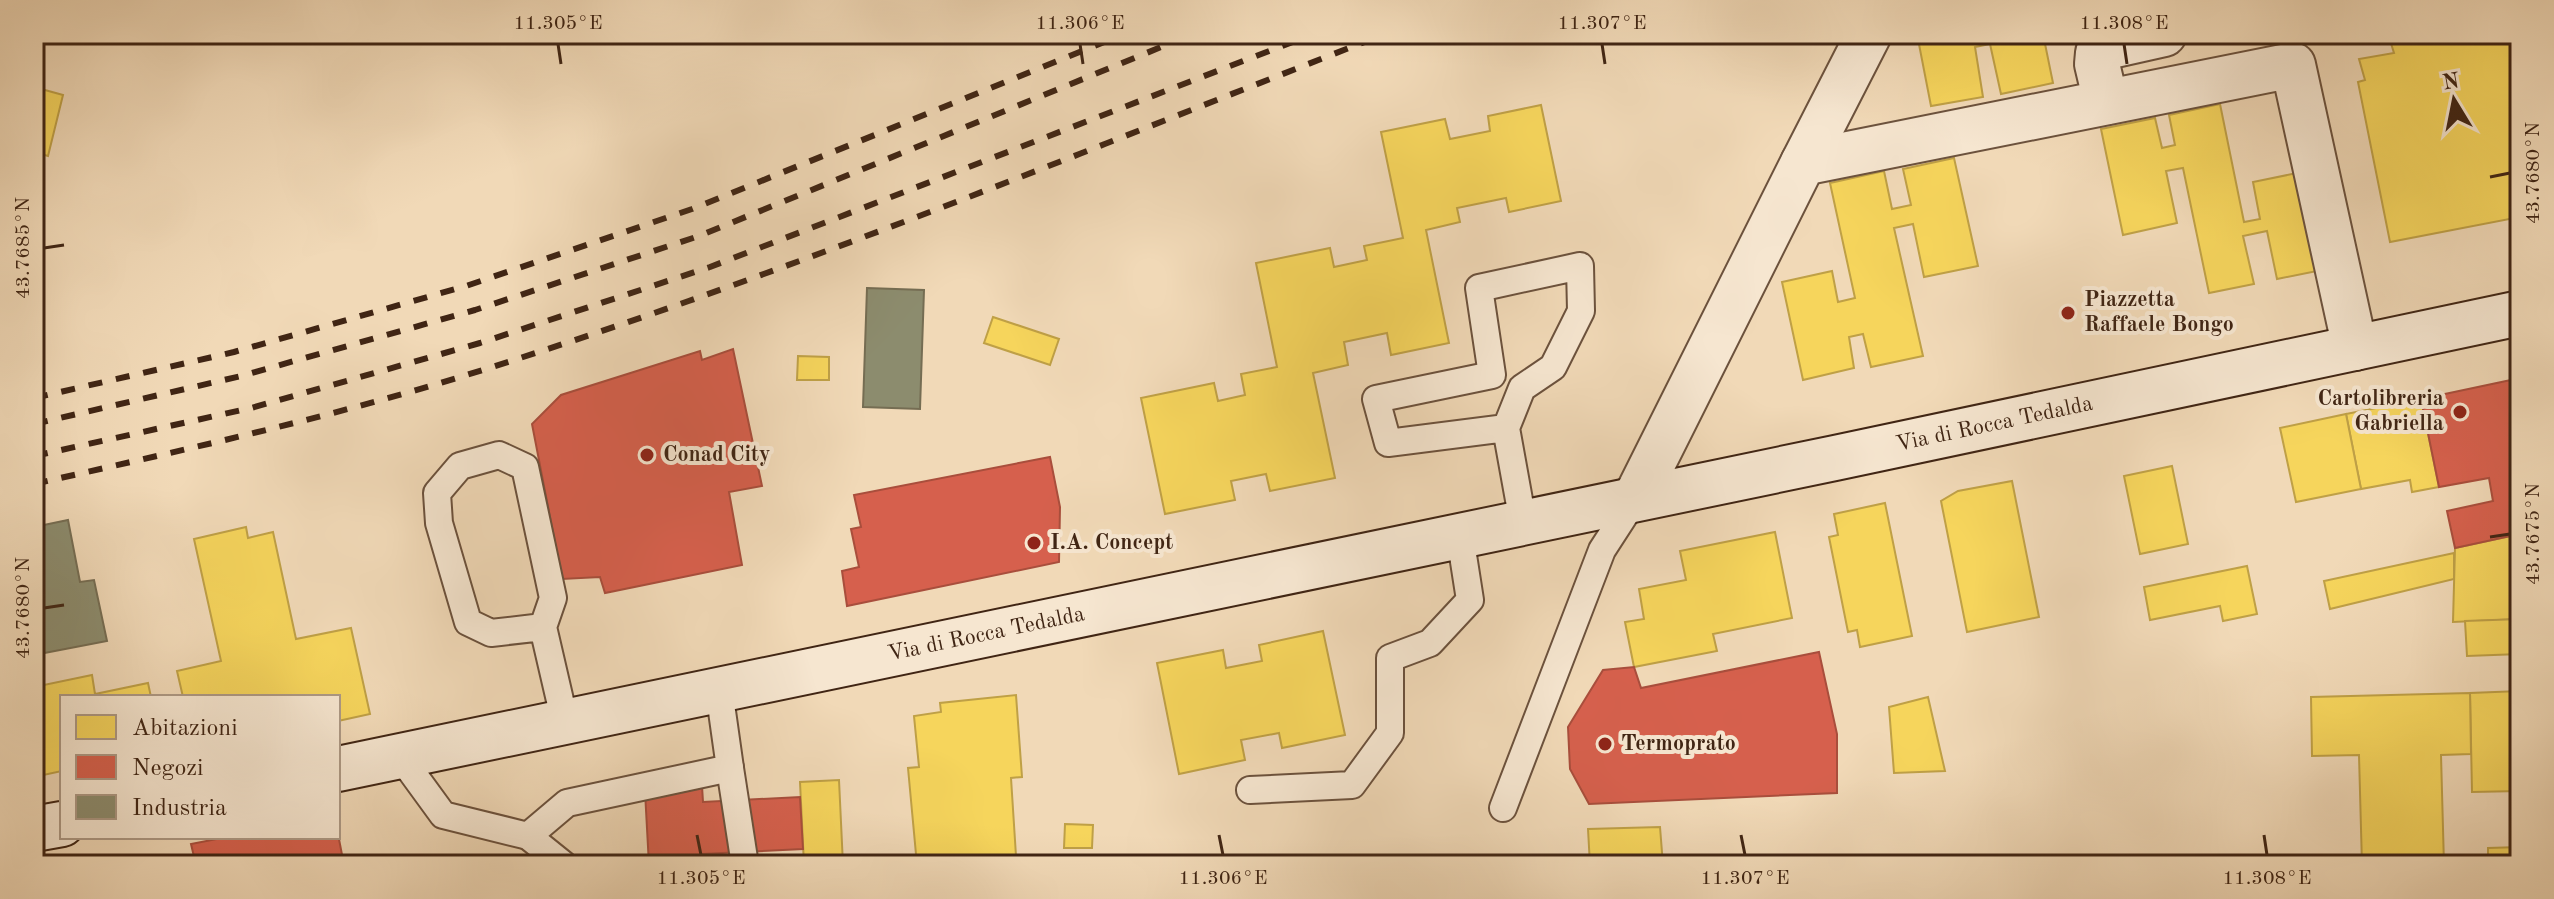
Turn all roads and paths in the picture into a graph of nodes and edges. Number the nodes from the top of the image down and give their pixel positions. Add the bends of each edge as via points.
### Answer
1 (1869, 34) edge
2 (2164, 34) edge
3 (2289, 49) edge
4 (2106, 102) junction
5 (1803, 163) junction
6 (2520, 313) edge
7 (2355, 348) junction
8 (1492, 375) junction
9 (1522, 388) junction
10 (1506, 428) junction
11 (1635, 499) junction
12 (1523, 522) junction
13 (1460, 536) junction
14 (543, 627) junction
15 (719, 690) junction
16 (565, 722) junction
17 (400, 756) junction
18 (730, 768) junction
19 (340, 769) edge
20 (1250, 790) dead end
21 (1503, 808) dead end
22 (60, 824) edge
23 (34, 829) edge
24 (528, 836) junction
25 (564, 865) edge
26 (745, 865) edge

1 - 5 street
2 - 4 street via 2098,53
3 - 4 street
3 - 7 street
4 - 5 street
5 - 11 street
6 - 7 street, Via di Rocca Tedalda
7 - 11 street, Via di Rocca Tedalda
8 - 9 lane
8 - 9 lane via 1479,288 1580,266 1581,311 1553,367
8 - 10 lane via 1376,399 1388,443
9 - 10 lane
10 - 12 lane
11 - 12 street, Via di Rocca Tedalda
11 - 21 lane via 1602,550
12 - 13 street, Via di Rocca Tedalda
13 - 15 street, Via di Rocca Tedalda
13 - 20 lane via 1470,600 1430,643 1390,658 1390,733 1352,785
14 - 14 lane via 553,598 525,467 499,455 460,466 437,493 439,523 468,622 491,633
14 - 16 lane
15 - 16 street, Via di Rocca Tedalda
15 - 18 lane
16 - 17 street, Via di Rocca Tedalda
17 - 19 street, Via di Rocca Tedalda
17 - 24 lane via 443,815
18 - 24 lane via 567,803
18 - 26 lane
22 - 23 street
24 - 25 lane

